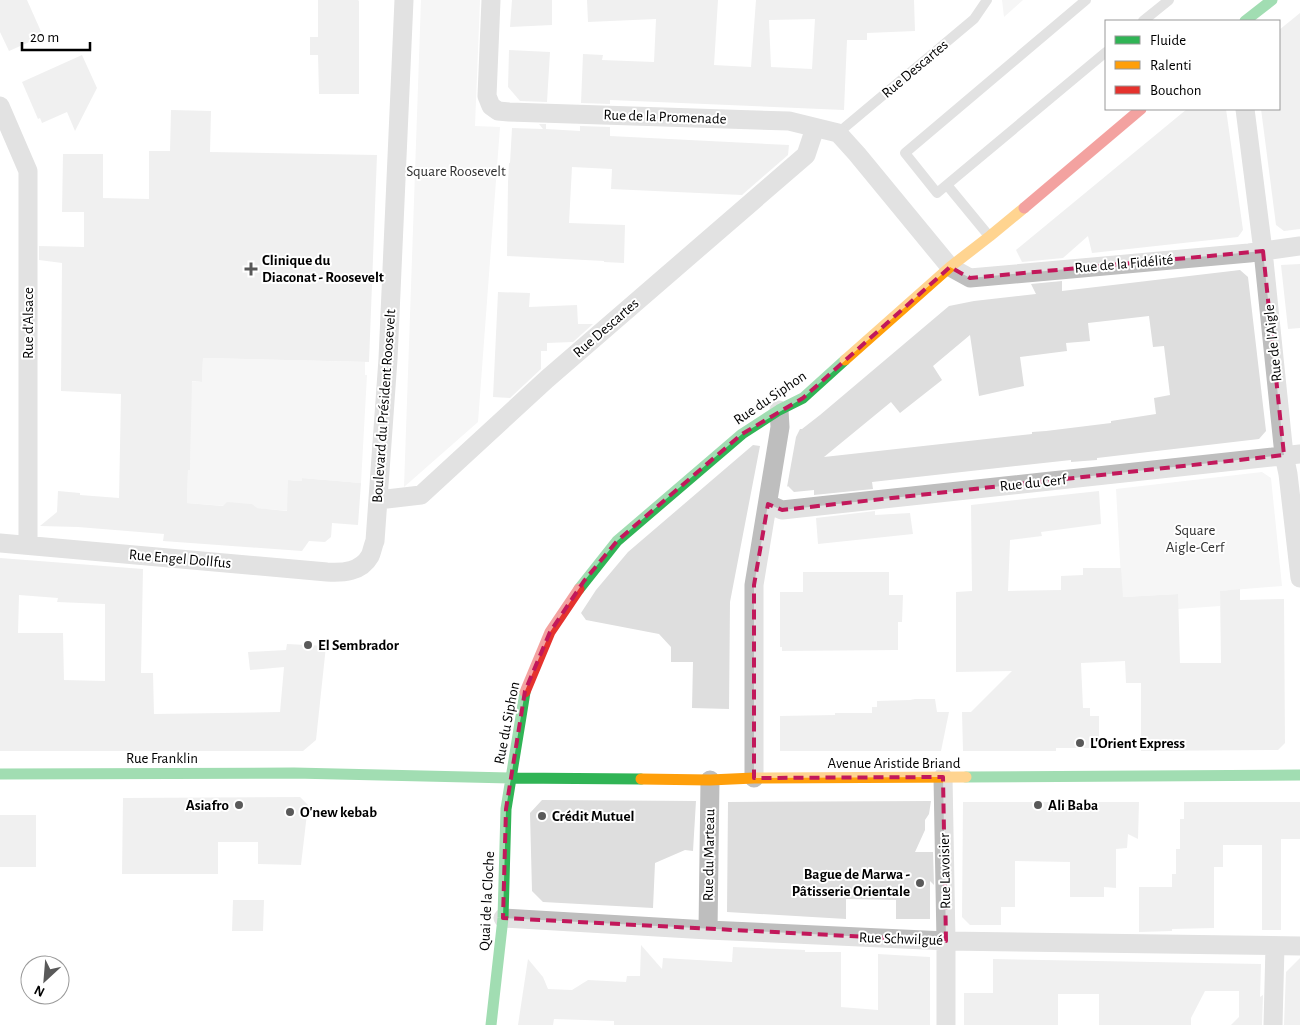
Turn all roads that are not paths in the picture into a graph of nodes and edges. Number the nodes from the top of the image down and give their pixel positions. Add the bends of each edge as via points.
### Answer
1 (404, 0) edge
2 (491, 0) edge
3 (987, 0) edge
4 (1086, 0) edge
5 (1169, 0) edge
6 (1272, 0) edge
7 (1144, 20) edge
8 (1246, 20) edge
9 (1105, 53) edge
10 (0, 106) edge
11 (1140, 110) edge
12 (1245, 110) edge
13 (815, 128) junction
14 (838, 133) junction
15 (947, 185) junction
16 (990, 236) junction
17 (1300, 246) edge
18 (1263, 251) junction
19 (950, 267) junction
20 (779, 410) junction
21 (1292, 454) edge
22 (378, 500) junction
23 (768, 504) junction
24 (0, 543) edge
25 (28, 545) junction
26 (359, 568) joint
27 (1300, 578) edge
28 (0, 774) edge
29 (362, 775) joint
30 (1300, 775) edge
31 (511, 778) junction
32 (754, 778) junction
33 (943, 778) junction
34 (710, 780) junction
35 (503, 918) junction
36 (708, 930) junction
37 (946, 941) junction
38 (1275, 946) junction
39 (1300, 946) edge
40 (491, 1025) edge
41 (946, 1025) edge
42 (1273, 1025) edge

1 - 22 street, Boulevard du Président Roosevelt via 388,359
2 - 13 street, Rue de la Promenade via 487,96 491,106 498,110 789,121
3 - 14 lane, Rue Descartes via 974,19
4 - 15 lane via 905,153 937,193
5 - 7 lane
6 - 8 street
9 - 15 lane
10 - 25 street, Rue d'Alsace via 28,171
11 - 16 street, Rue du Siphon
12 - 18 street, Rue de l'Aigle
13 - 14 street, Rue de la Promenade
13 - 22 street, Rue Descartes via 806,155 547,379 421,495
14 - 19 street
15 - 16 lane
16 - 19 street, Rue du Siphon
17 - 18 street, Rue de la Fidélité
18 - 19 street, Rue de la Fidélité via 970,278
18 - 21 street, Rue de l'Aigle via 1283,434
19 - 20 street, Rue du Siphon via 803,398
20 - 23 street via 780,427
20 - 31 street, Rue du Siphon via 742,434 617,541 584,580 550,632 526,692
21 - 23 street, Rue du Cerf via 782,510
21 - 27 street, Rue de l'Aigle via 1288,474
22 - 26 street, Boulevard du Président Roosevelt via 375,541 370,556
23 - 32 street via 754,586
24 - 25 street, Rue Engel Dollfus
25 - 26 street, Rue Engel Dollfus via 327,572 346,573
28 - 29 street, Rue Franklin
29 - 31 street, Avenue Aristide Briand
30 - 33 street, Avenue Aristide Briand
31 - 34 street, Avenue Aristide Briand
31 - 35 street, Quai de la Cloche via 506,809
32 - 33 street, Avenue Aristide Briand
32 - 34 street, Avenue Aristide Briand
33 - 37 street, Rue Lavoisier
34 - 36 street, Rue du Marteau
35 - 36 street, Rue Schwilgué
35 - 40 street, Quai de la Cloche
36 - 37 street, Rue Schwilgué
37 - 38 street, Rue Schwilgué
37 - 41 street, Rue Lavoisier
38 - 39 street, Rue Schwilgué
38 - 42 street

